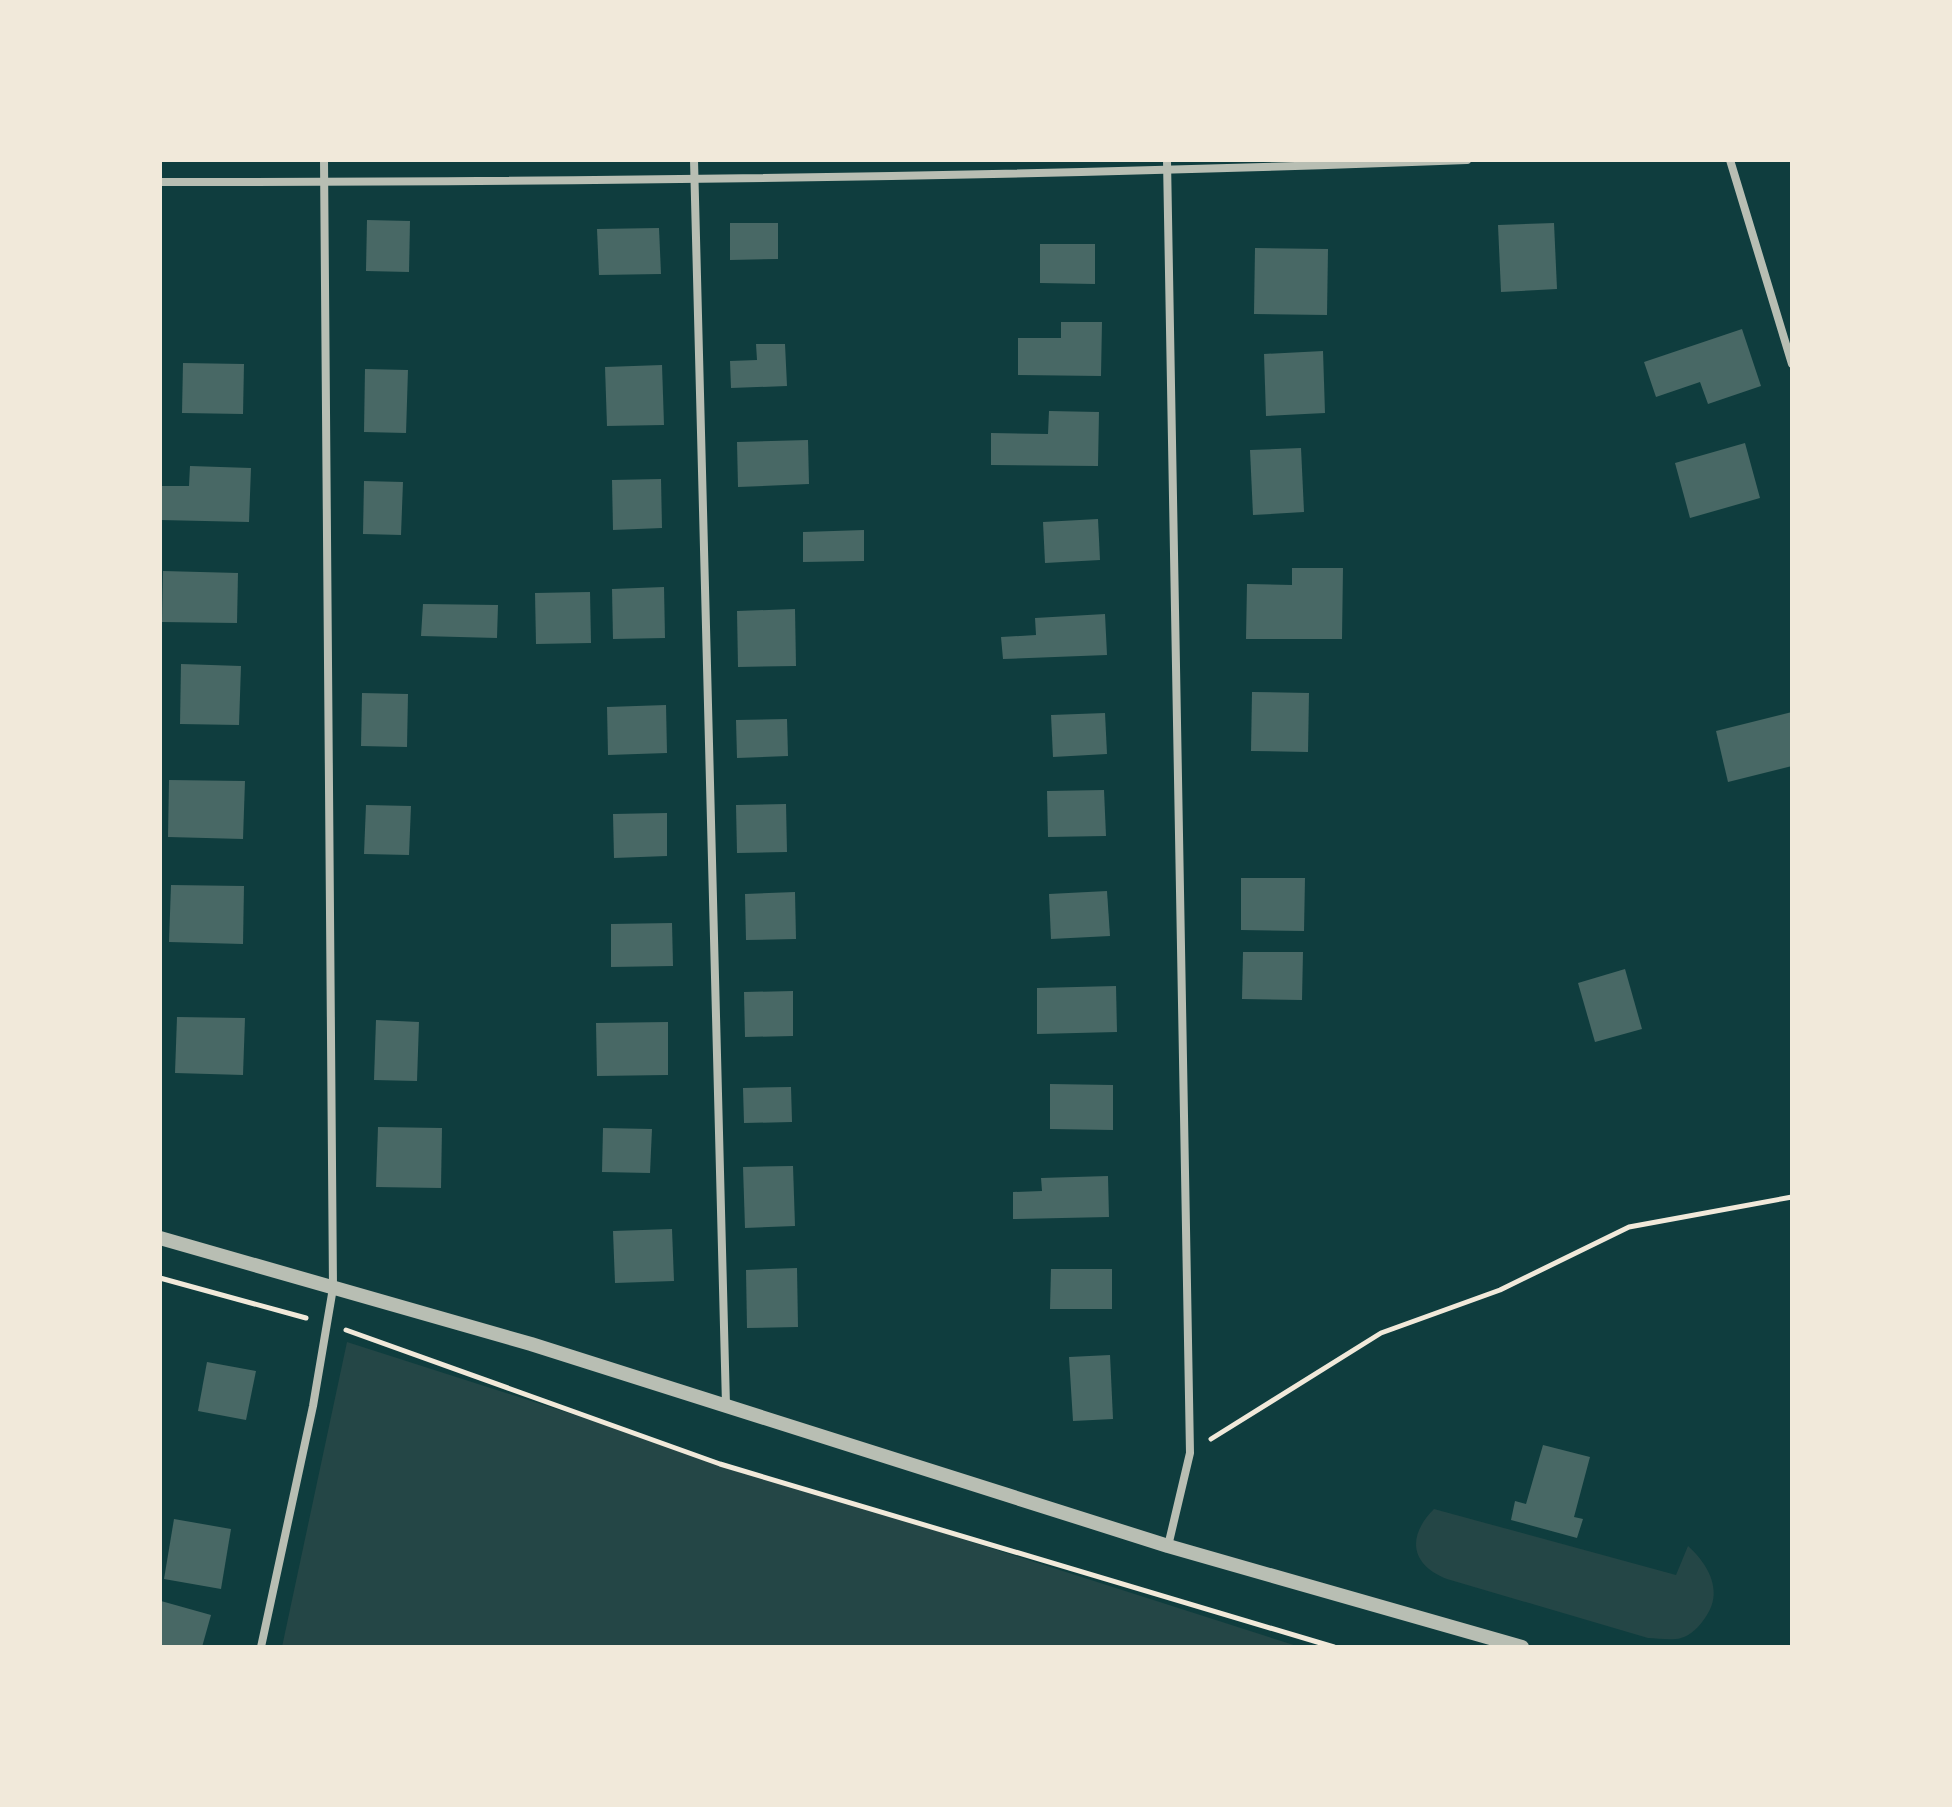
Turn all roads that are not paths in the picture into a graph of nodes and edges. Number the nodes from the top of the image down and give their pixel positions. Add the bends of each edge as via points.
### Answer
1 (324, 160) edge
2 (694, 160) edge
3 (1167, 160) edge
4 (1467, 160) edge
5 (1730, 160) edge
6 (1168, 172) junction
7 (694, 179) junction
8 (160, 182) edge
9 (325, 182) junction
10 (1792, 364) edge
11 (160, 1238) edge
12 (333, 1288) junction
13 (726, 1405) junction
14 (1168, 1546) junction
15 (261, 1647) edge
16 (1522, 1647) edge

1 - 9 street
2 - 7 street
3 - 6 street
4 - 6 street
5 - 10 street
6 - 7 street
6 - 14 street via 1190,1453
7 - 9 street
7 - 13 street
8 - 9 street
9 - 12 street
11 - 12 street
12 - 13 street
12 - 15 street
13 - 14 street
14 - 16 street

